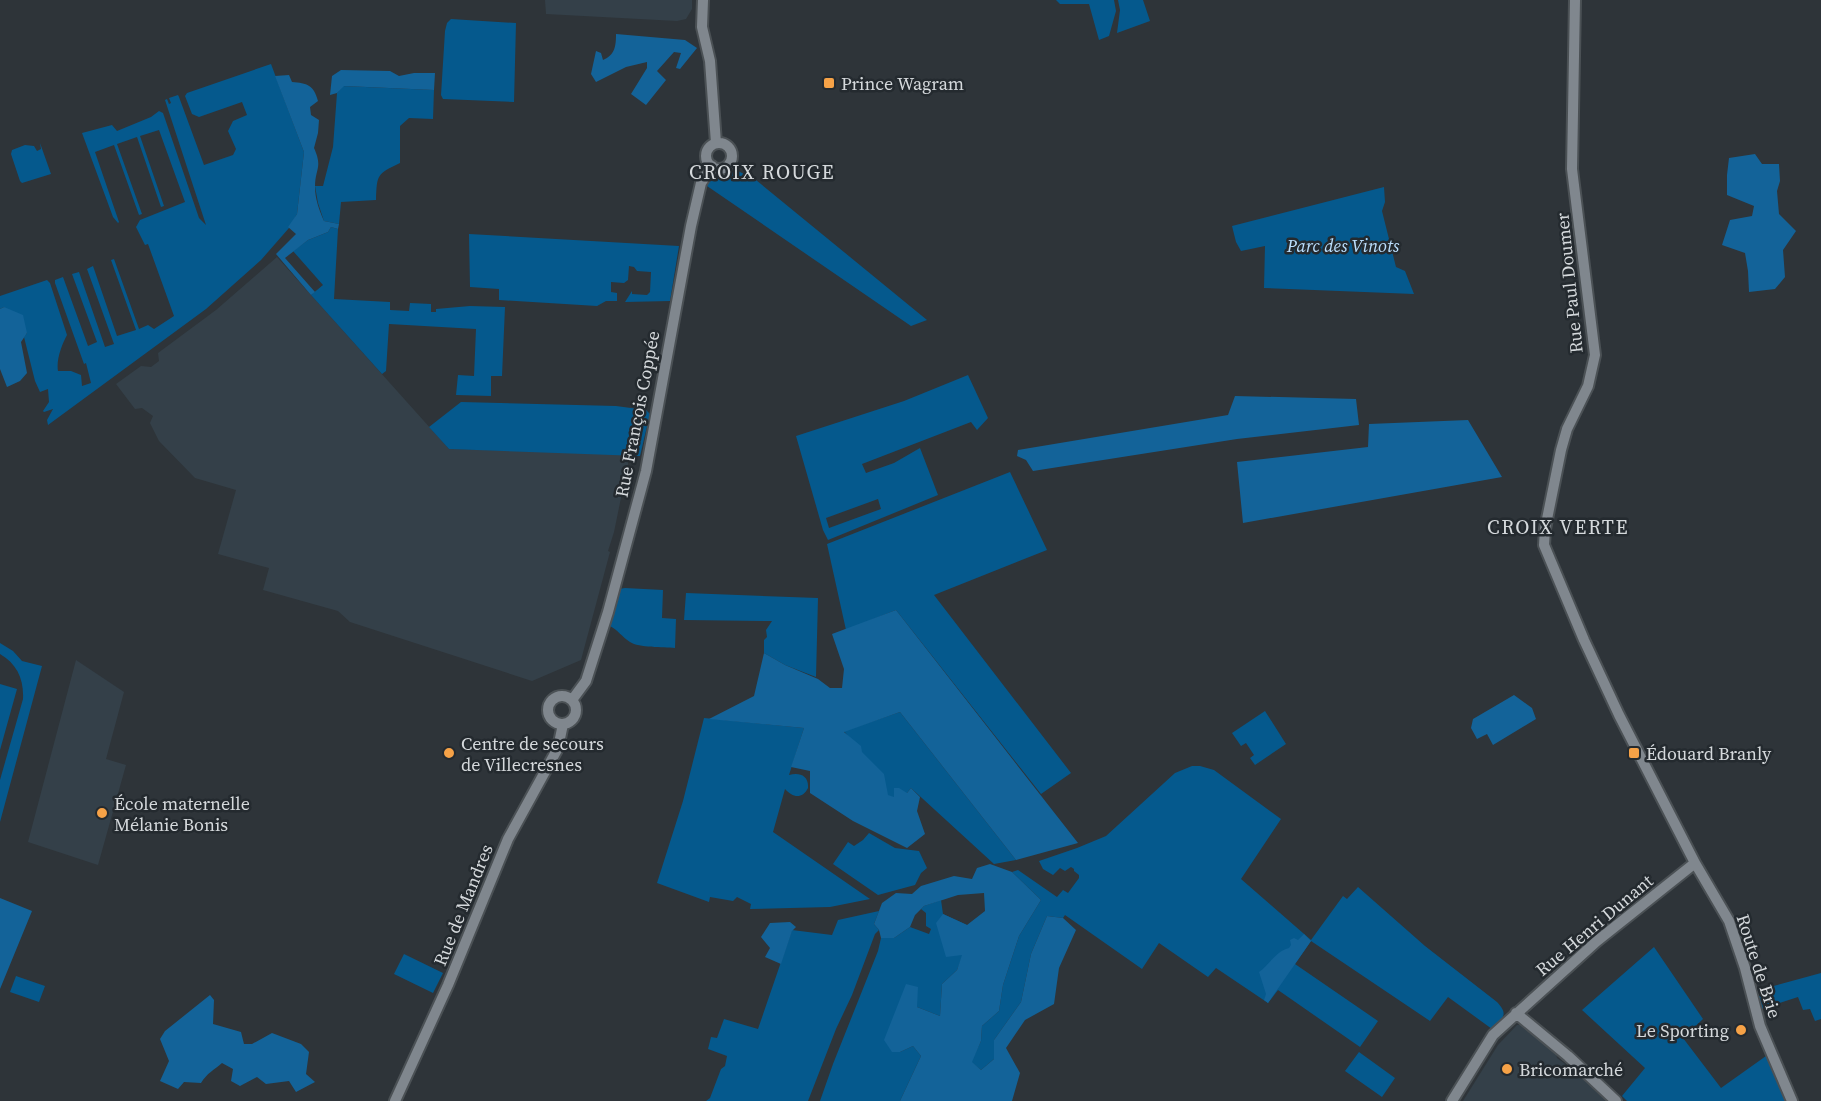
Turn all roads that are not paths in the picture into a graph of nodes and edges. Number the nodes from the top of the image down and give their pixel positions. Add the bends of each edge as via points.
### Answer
1 (703, 0) edge
2 (1575, 0) edge
3 (716, 143) junction
4 (712, 166) junction
5 (573, 700) junction
6 (563, 724) junction
7 (1670, 813) joint
8 (1695, 862) junction
9 (1516, 1013) junction
10 (395, 1101) edge
11 (1452, 1101) edge
12 (1616, 1101) edge
13 (1792, 1101) edge

1 - 3 street via 702,27 710,61
2 - 7 street, Rue Paul Doumer via 1572,169 1594,355 1588,386 1561,450 1544,545 1606,687
3 - 4 street via 706,156
3 - 4 street via 728,146 732,157 726,167
4 - 5 street, Rue François Coppée via 700,183 646,471 608,612 586,681
5 - 6 street via 576,715
5 - 6 street via 557,696 549,705 552,720
6 - 10 street, Rue de Mandres via 558,748 507,839 448,985
7 - 8 street, Route de Brie
8 - 9 street, Rue Henri Dunant
8 - 13 street, Route de Brie via 1729,921 1760,1026
9 - 11 street, Rue Henri Dunant via 1493,1035
9 - 12 street

